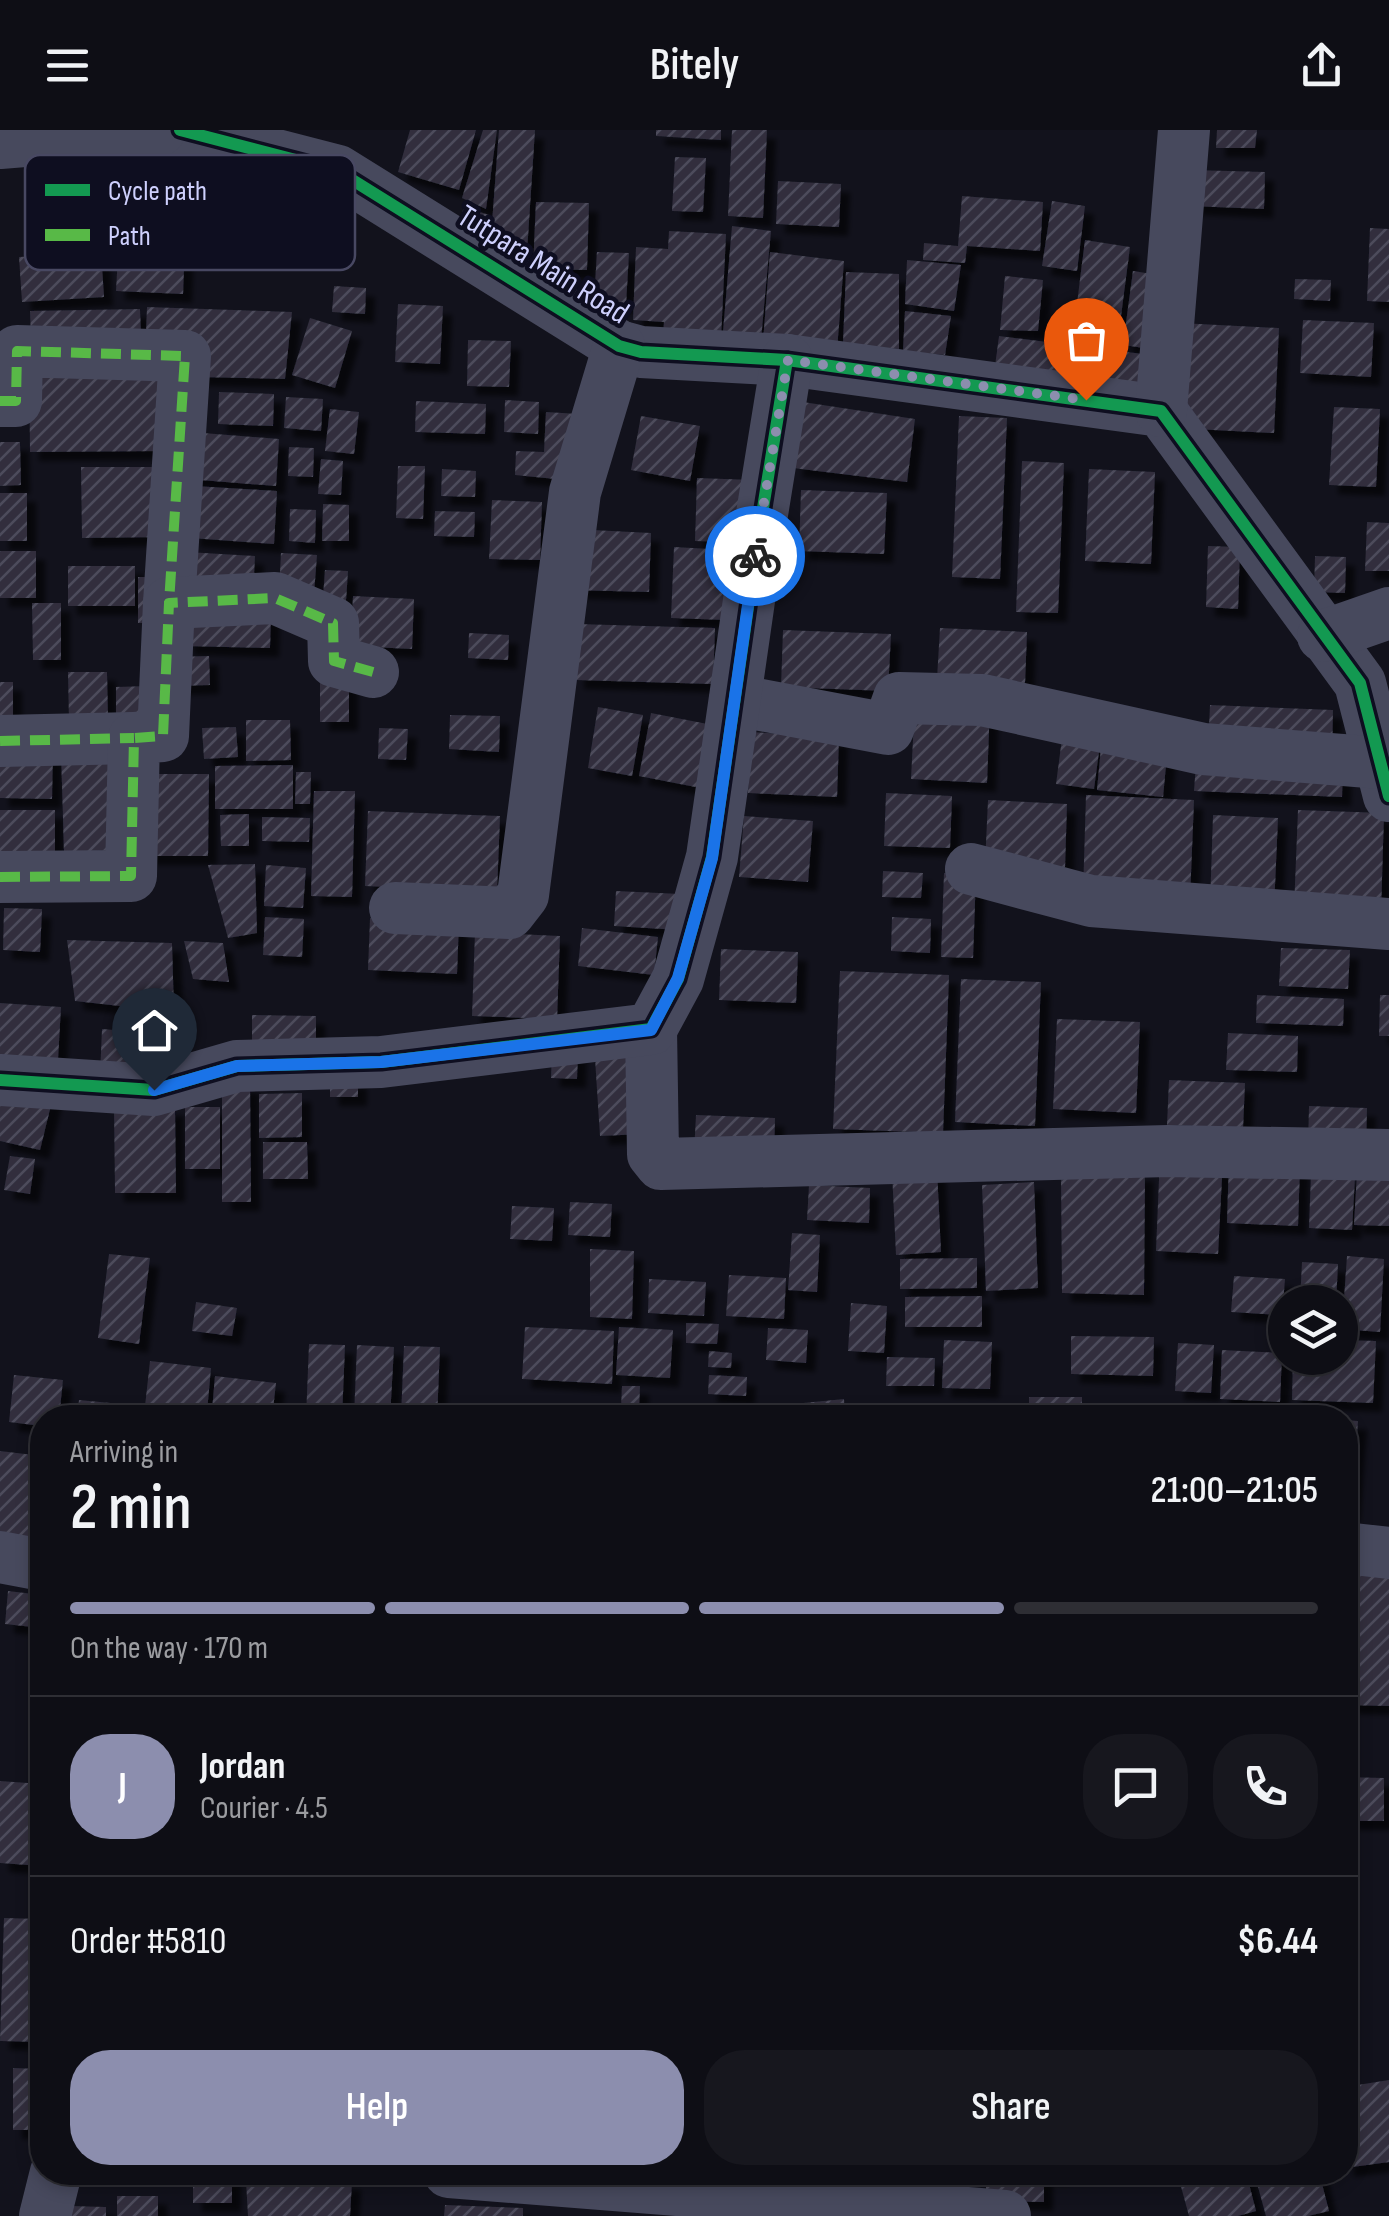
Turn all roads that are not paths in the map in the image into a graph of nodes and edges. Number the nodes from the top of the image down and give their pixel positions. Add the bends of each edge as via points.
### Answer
1 (160, 130) edge
2 (180, 130) edge
3 (1184, 130) edge
4 (0, 143) edge
5 (276, 155) edge
6 (355, 182) edge
7 (619, 346) junction
8 (788, 360) junction
9 (0, 401) edge
10 (1161, 410) junction
11 (169, 603) junction
12 (1389, 613) edge
13 (1323, 636) junction
14 (373, 672) dead end
15 (734, 700) junction
16 (134, 738) junction
17 (0, 742) edge
18 (1385, 779) edge
19 (971, 869) dead end
20 (0, 878) edge
21 (396, 908) dead end
22 (1389, 924) edge
23 (651, 1030) junction
24 (0, 1080) edge
25 (1389, 1155) edge
26 (1358, 1549) edge
27 (1389, 1552) edge
28 (0, 1556) edge
29 (30, 1562) edge
30 (53, 2185) edge
31 (613, 2185) edge
32 (46, 2216) edge
33 (1005, 2216) edge

1 - 4 street
2 - 5 street, Tutpara Main Road
3 - 10 street
6 - 7 street, Tutpara Main Road
7 - 8 street, Tutpara Main Road
7 - 21 street via 575,492 523,895 509,913
8 - 10 street, Tutpara Main Road
8 - 15 street
9 - 11 street via 16,401 17,351 185,356
10 - 13 street
11 - 14 street via 275,598 333,623 334,661
11 - 16 street via 163,736
12 - 13 street
13 - 18 street via 1360,683
15 - 18 street via 888,729 899,698 982,700 1203,750
15 - 23 street via 712,858 678,978
16 - 17 street
16 - 20 street via 131,876
19 - 22 street via 1091,901
23 - 24 street via 381,1062 237,1066 154,1090
23 - 25 street via 653,1154 661,1164 1168,1151
26 - 27 street
28 - 29 street
30 - 32 street
31 - 33 street

